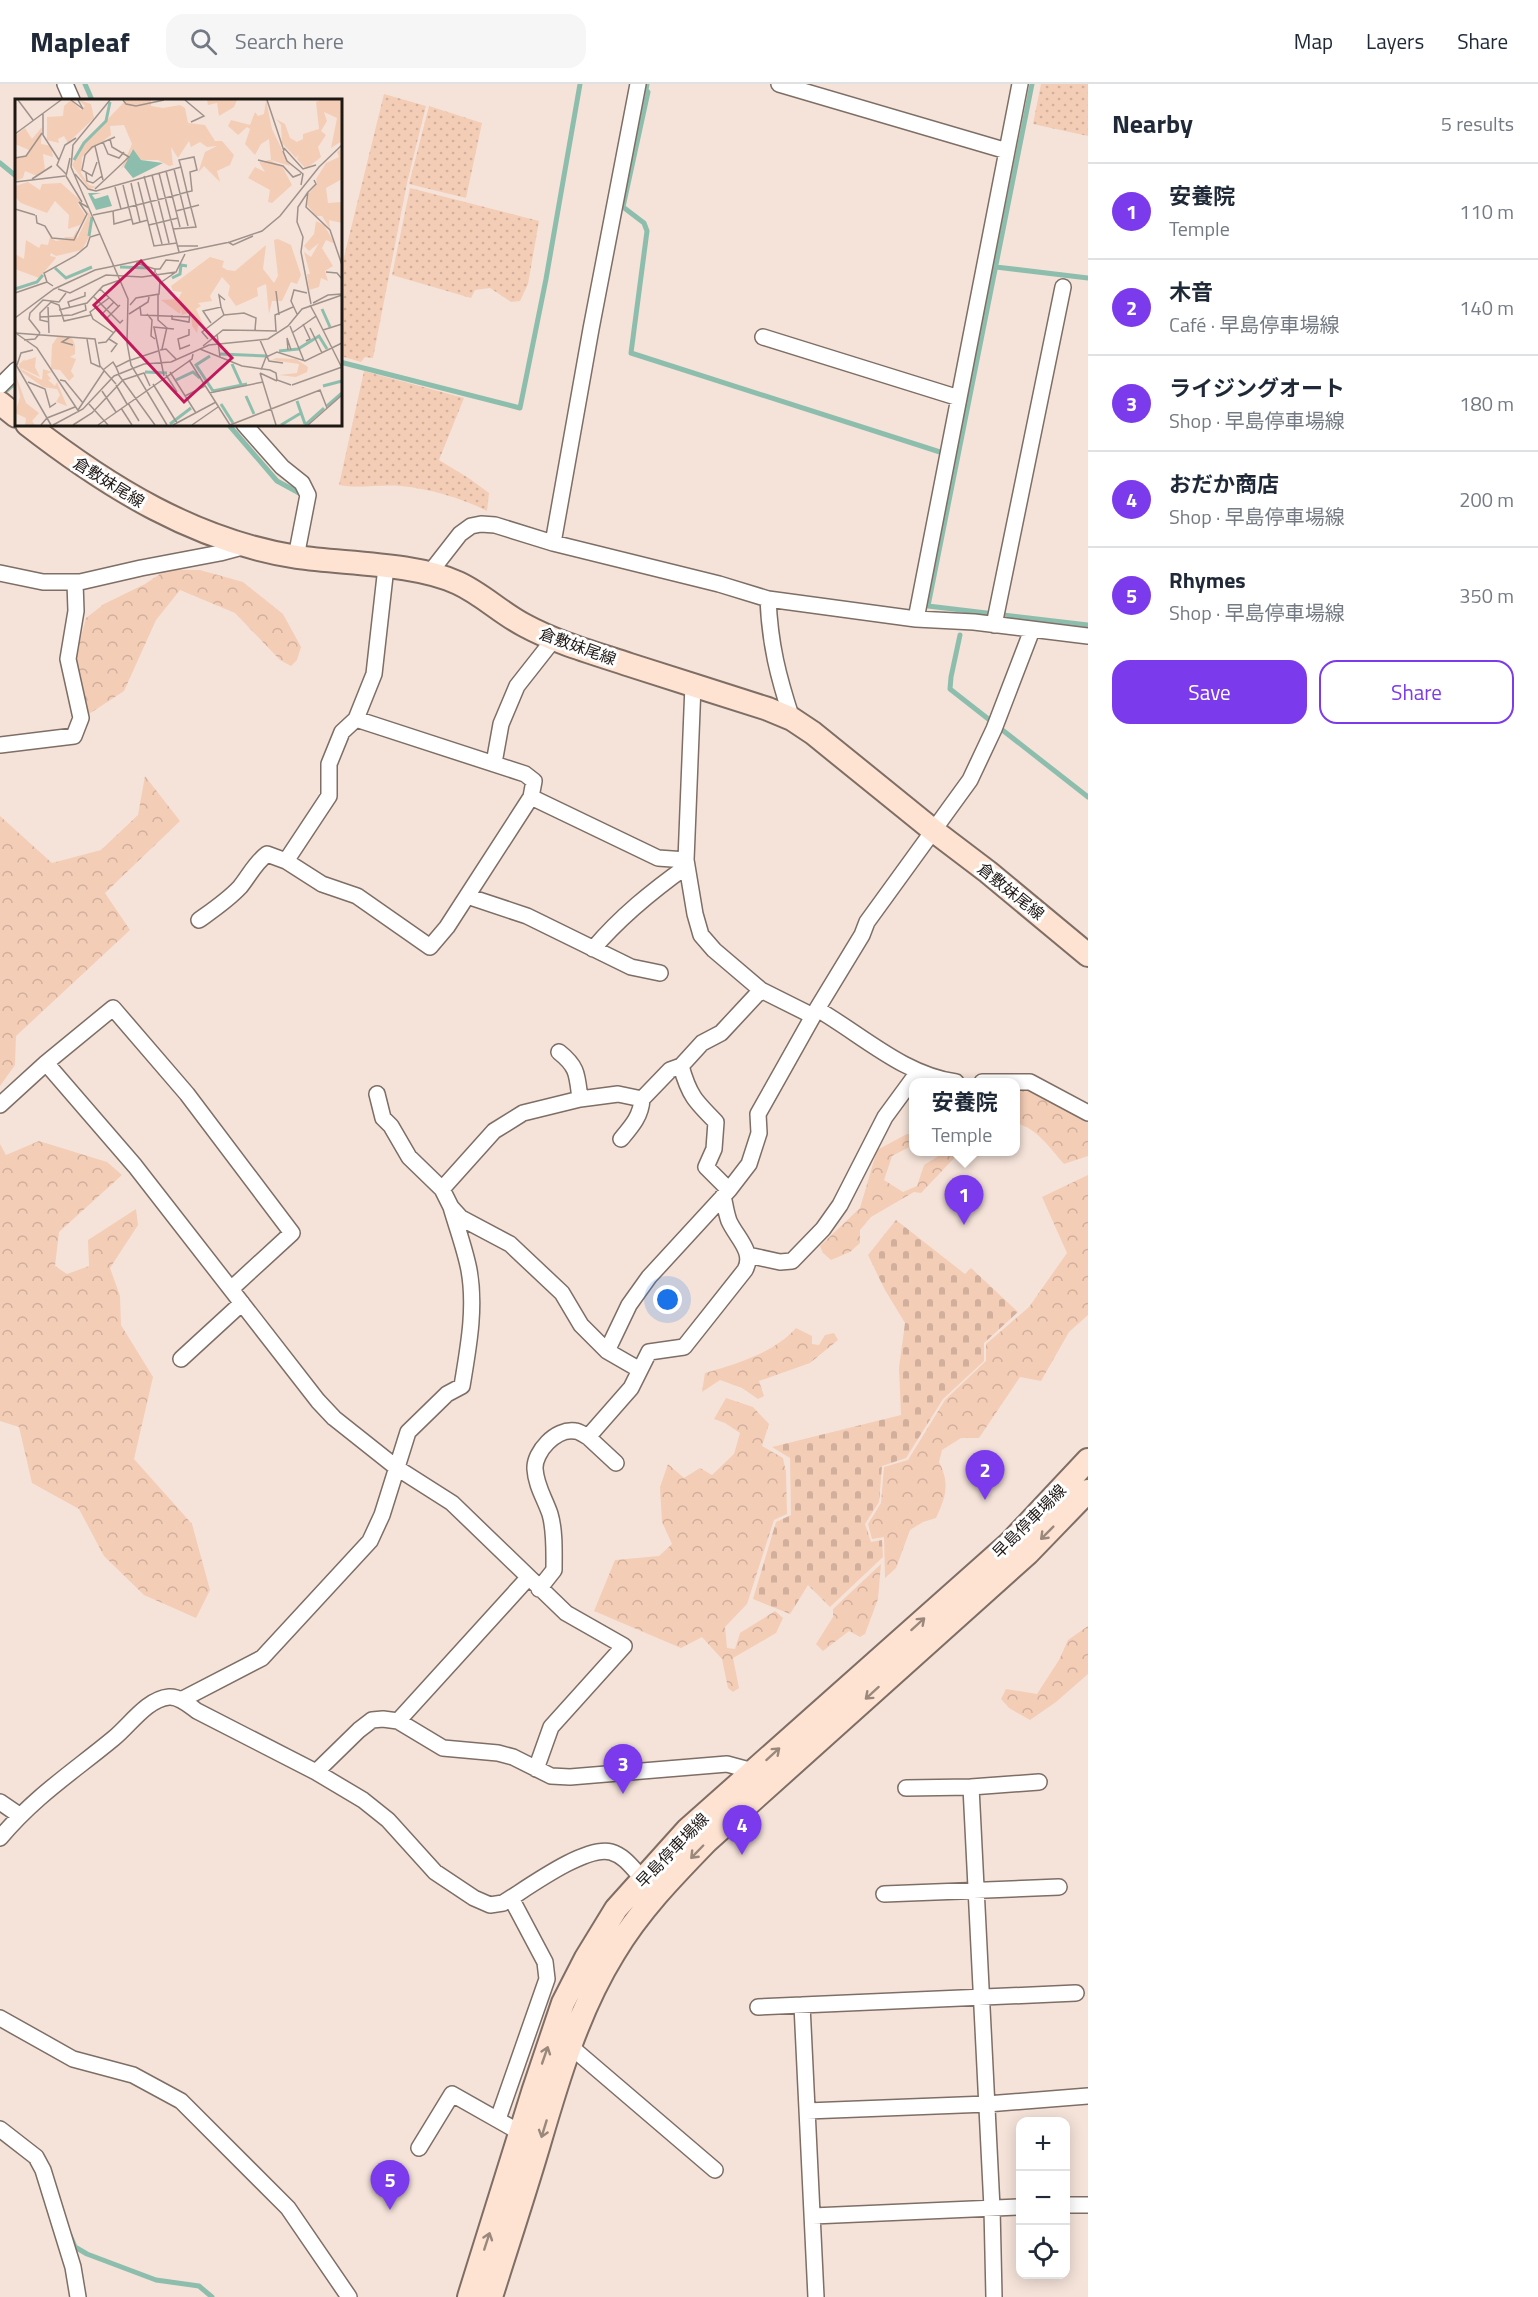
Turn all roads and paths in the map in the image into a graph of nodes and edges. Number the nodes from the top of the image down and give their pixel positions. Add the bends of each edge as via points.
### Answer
1 (65, 84) edge
2 (638, 84) edge
3 (779, 84) edge
4 (1020, 84) edge
5 (72, 99) edge
6 (1007, 151) junction
7 (1063, 287) dead end
8 (763, 337) dead end
9 (15, 371) edge
10 (0, 386) edge
11 (959, 398) junction
12 (0, 403) edge
13 (15, 415) edge
14 (30, 426) edge
15 (246, 426) edge
16 (553, 543) junction
17 (246, 546) junction
18 (296, 557) junction
19 (386, 567) junction
20 (0, 573) edge
21 (428, 574) junction
22 (75, 582) junction
23 (768, 599) junction
24 (916, 619) junction
25 (994, 625) junction
26 (1032, 630) junction
27 (1088, 636) edge
28 (554, 639) junction
29 (693, 685) junction
30 (356, 719) junction
31 (792, 719) junction
32 (0, 745) edge
33 (494, 763) junction
34 (531, 797) junction
35 (934, 831) junction
36 (286, 861) junction
37 (686, 863) junction
38 (467, 896) junction
39 (198, 920) dead end
40 (593, 949) junction
41 (1088, 955) edge
42 (660, 973) dead end
43 (761, 990) junction
44 (815, 1013) junction
45 (559, 1052) dead end
46 (46, 1064) junction
47 (681, 1066) junction
48 (918, 1072) junction
49 (914, 1078) edge
50 (936, 1078) edge
51 (1020, 1082) edge
52 (909, 1084) edge
53 (377, 1094) dead end
54 (580, 1099) junction
55 (642, 1099) junction
56 (0, 1105) edge
57 (1088, 1113) edge
58 (621, 1139) dead end
59 (442, 1189) junction
60 (726, 1193) junction
61 (451, 1207) junction
62 (748, 1255) junction
63 (231, 1289) junction
64 (242, 1303) junction
65 (607, 1351) junction
66 (181, 1359) dead end
67 (640, 1370) junction
68 (588, 1437) junction
69 (1088, 1460) edge
70 (616, 1462) dead end
71 (397, 1468) junction
72 (1088, 1491) edge
73 (533, 1584) junction
74 (181, 1700) junction
75 (398, 1721) junction
76 (536, 1768) junction
77 (316, 1772) junction
78 (760, 1779) junction
79 (1039, 1782) dead end
80 (971, 1787) junction
81 (906, 1788) dead end
82 (0, 1802) edge
83 (20, 1815) junction
84 (0, 1838) edge
85 (643, 1879) junction
86 (1059, 1887) dead end
87 (976, 1891) junction
88 (884, 1894) dead end
89 (511, 1898) junction
90 (1076, 1993) dead end
91 (981, 1997) junction
92 (802, 2005) junction
93 (758, 2007) dead end
94 (0, 2018) edge
95 (570, 2046) junction
96 (1088, 2096) edge
97 (987, 2104) junction
98 (807, 2111) junction
99 (498, 2119) junction
100 (0, 2129) edge
101 (521, 2133) junction
102 (419, 2148) dead end
103 (716, 2170) dead end
104 (1088, 2204) edge
105 (1070, 2205) edge
106 (1016, 2207) edge
107 (992, 2208) junction
108 (813, 2216) junction
109 (1088, 2218) edge
110 (78, 2297) edge
111 (349, 2297) edge
112 (469, 2297) edge
113 (491, 2297) edge
114 (816, 2297) edge
115 (994, 2297) edge

1 - 5 street
2 - 16 street
3 - 6 street
4 - 6 street
6 - 11 street
7 - 25 street
8 - 11 street
9 - 10 street
11 - 24 street
12 - 13 main road
14 - 17 main road, 倉敷妹尾線 via 129,496 181,523
15 - 18 street via 282,467 302,483 308,495
16 - 21 street via 495,525 471,526
16 - 23 street
17 - 18 main road, 倉敷妹尾線
17 - 22 street
18 - 19 main road, 倉敷妹尾線
19 - 21 main road, 倉敷妹尾線
19 - 30 street via 374,674
20 - 22 street via 43,582
21 - 28 main road, 倉敷妹尾線 via 458,583 523,625
22 - 32 street via 76,611 68,659 81,718 74,736
23 - 24 street
23 - 31 street via 778,676
24 - 25 street
25 - 26 street
26 - 27 street
26 - 35 street via 970,780
28 - 29 main road, 倉敷妹尾線
28 - 33 street via 517,686 501,724
29 - 31 main road, 倉敷妹尾線
29 - 37 street
30 - 33 street
30 - 36 street via 342,732 329,764 328,796
31 - 35 main road, 倉敷妹尾線
33 - 34 street via 534,781
34 - 37 street via 658,858
34 - 38 street
35 - 41 main road, 倉敷妹尾線
35 - 44 street via 867,922
36 - 38 street via 322,884 357,896 430,947
36 - 39 street via 267,854 258,860 228,899
37 - 40 street via 615,923
37 - 43 street via 701,934
38 - 40 street via 527,916
40 - 42 street via 631,967
43 - 44 street
43 - 47 street via 722,1033 702,1043
44 - 48 street
44 - 60 street via 758,1114 759,1133 749,1164
45 - 54 street via 572,1062
46 - 56 street
46 - 63 street via 135,1166
46 - 63 street via 113,1008 187,1094 292,1233
47 - 55 street via 670,1070
47 - 60 street via 694,1100 716,1122 714,1149 706,1167
48 - 49 street
48 - 50 street
51 - 57 street via 1030,1082
52 - 62 street via 885,1117 840,1205 823,1229 792,1261
53 - 59 street via 383,1118 409,1157
54 - 55 street via 618,1094
54 - 59 street via 523,1113 494,1131
55 - 58 street via 634,1124
59 - 61 street
60 - 62 street via 729,1220
60 - 65 street via 648,1277 629,1305
61 - 65 street via 461,1218 510,1244 562,1293 581,1325
61 - 71 street via 469,1270 471,1296 462,1386 447,1394 408,1432
62 - 67 street via 745,1270 684,1347 649,1352
63 - 64 street
64 - 66 street
64 - 71 street via 318,1401
65 - 67 street
67 - 68 street via 632,1388
68 - 70 street
68 - 73 street via 575,1431 563,1433 548,1441 540,1453 535,1467 550,1515 554,1570
78 -> 69 main road, 早島停車場線 via 1010,1543
71 - 73 street via 452,1503
71 - 74 street via 370,1541 262,1658
72 -> 78 main road, 早島停車場線 via 1028,1553
73 - 75 street
73 - 76 street via 566,1613 624,1646 551,1727
74 - 77 street
74 - 83 street via 170,1697 154,1701
75 - 76 street via 443,1748 498,1753
75 - 77 street via 372,1720
76 - 78 street via 551,1776 570,1777 727,1764
77 - 89 street via 363,1800 388,1820 435,1872 474,1898 490,1905
78 - 85 main road, 早島停車場線 via 687,1830
78 -> 95 main road, 早島停車場線 via 638,1918 597,1982
79 - 80 street
80 - 81 street
80 - 87 street
82 - 83 street
83 - 84 street
85 - 89 street via 622,1857 595,1851
101 -> 85 main road, 早島停車場線 via 563,2003 616,1909
86 - 87 street
87 - 88 street
87 - 91 street
89 - 99 street via 545,1962 548,1979
90 - 91 street
91 - 92 street
91 - 97 street
92 - 93 street
92 - 98 street
94 - 111 street via 73,2059 133,2075 181,2101 288,2208
95 - 103 street
95 -> 113 main road, 早島停車場線
96 - 97 street
97 - 98 street
97 - 107 street
98 - 108 street
99 - 101 street
99 - 102 street via 452,2094
100 - 110 street via 36,2157 44,2170
112 -> 101 main road, 早島停車場線
104 - 105 street
104 - 109 street
106 - 107 street
107 - 108 street
107 - 115 street
108 - 114 street

